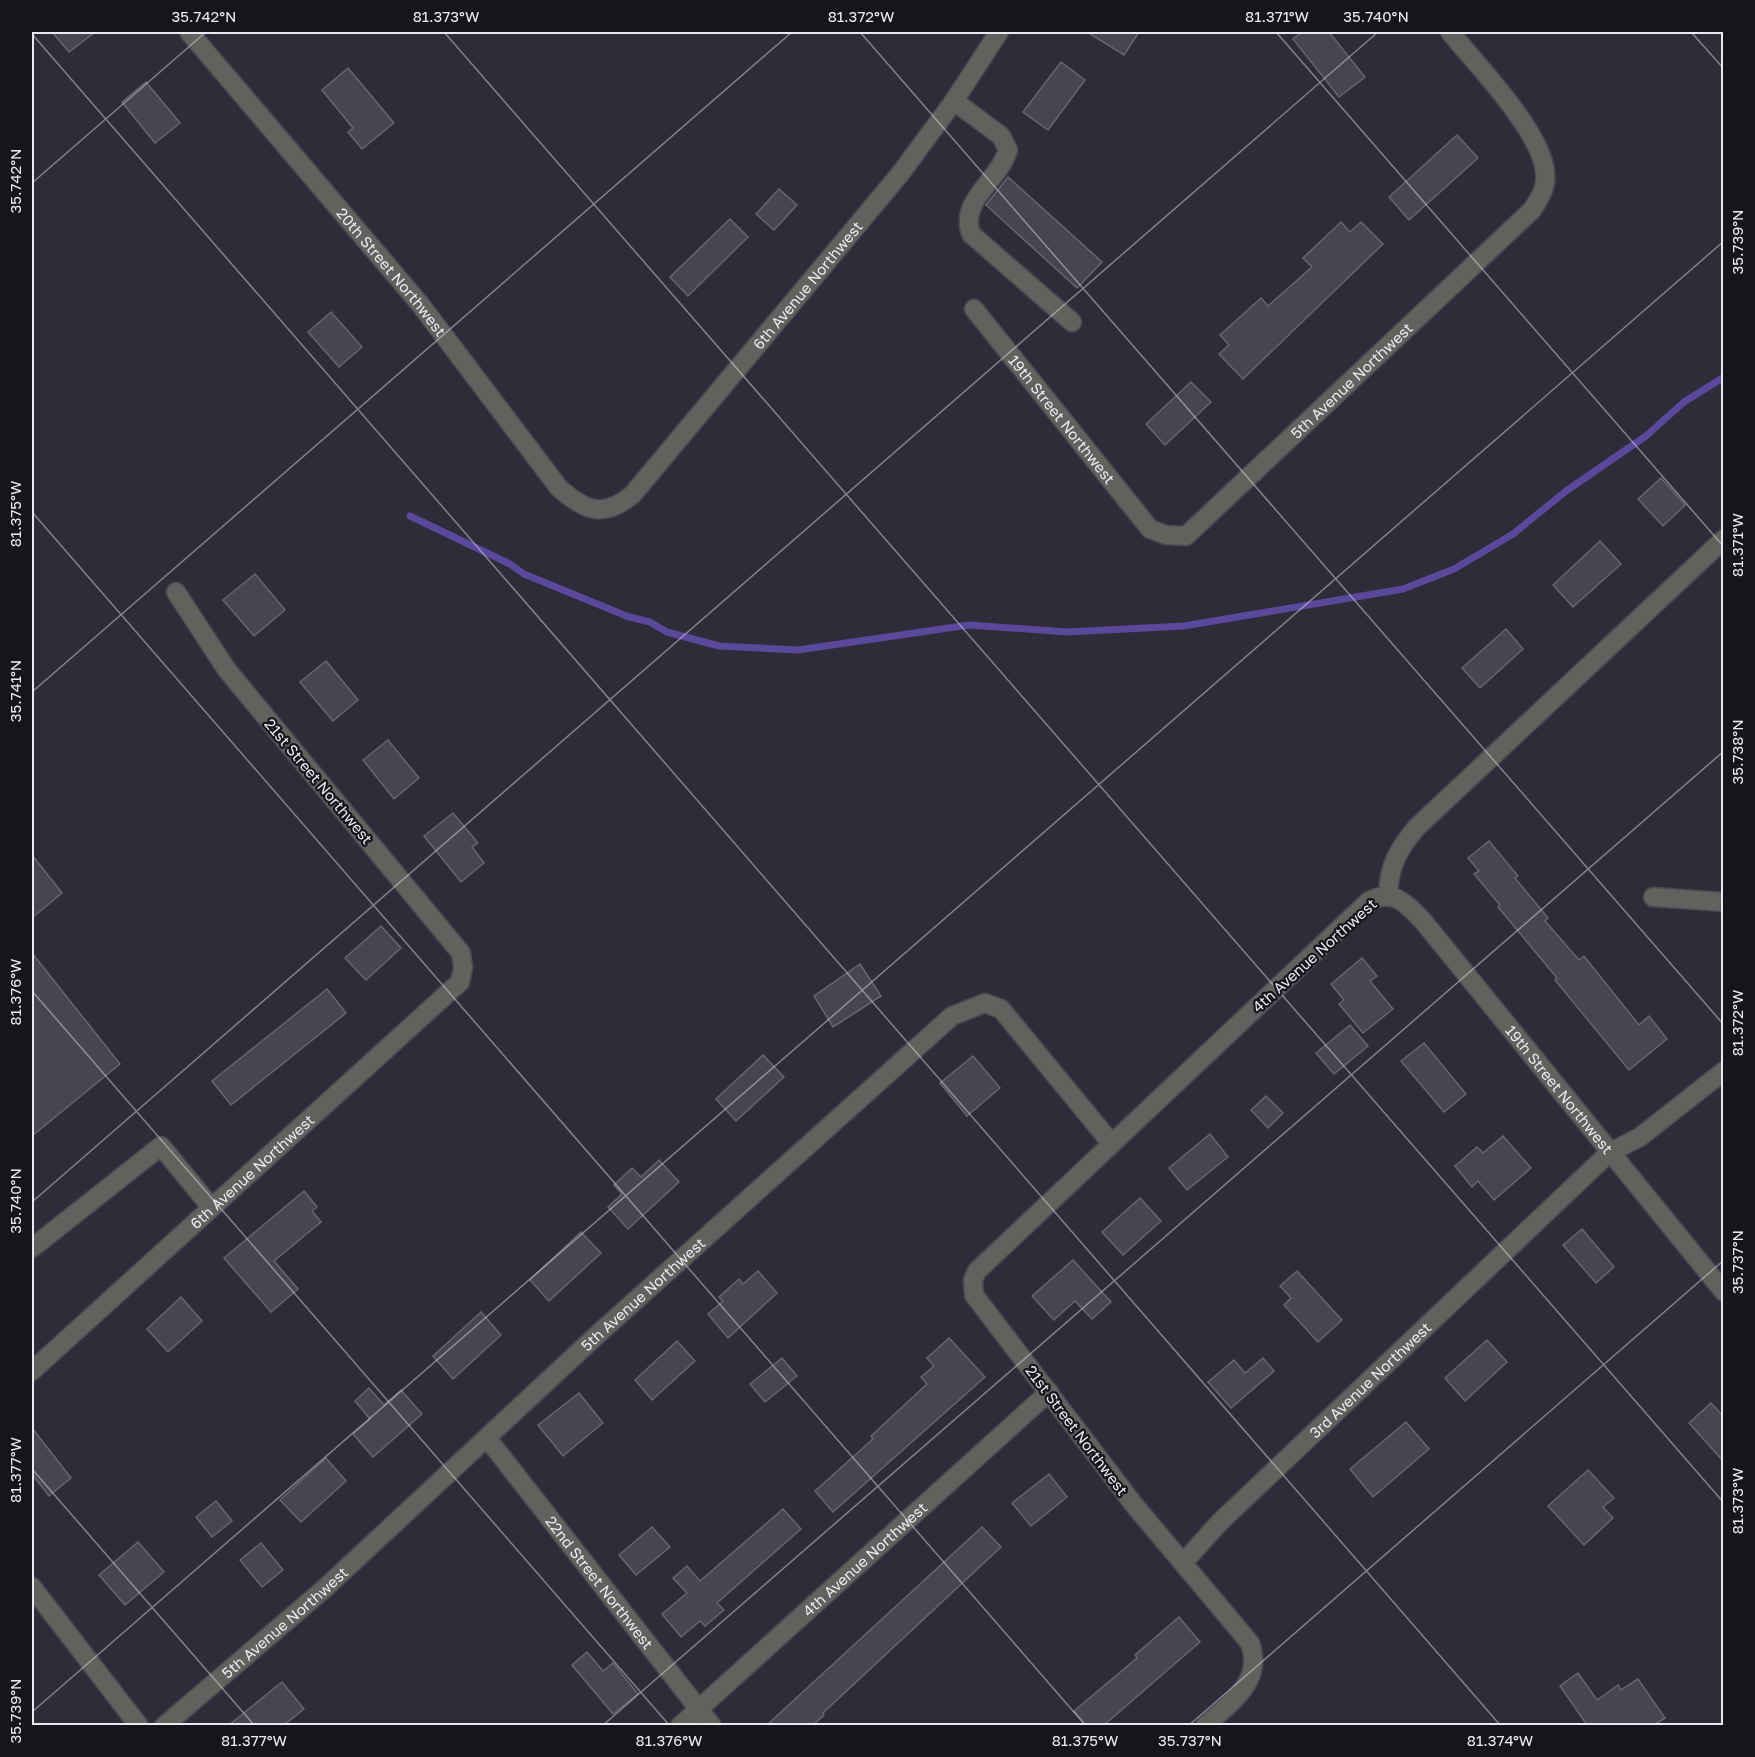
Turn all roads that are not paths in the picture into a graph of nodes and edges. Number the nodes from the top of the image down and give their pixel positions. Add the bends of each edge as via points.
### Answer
1 (189, 32) edge
2 (999, 32) edge
3 (1450, 32) edge
4 (954, 102) junction
5 (974, 309) dead end
6 (1072, 322) dead end
7 (592, 510) joint
8 (1150, 529) joint
9 (1724, 539) edge
10 (176, 592) dead end
11 (1388, 895) junction
12 (1653, 897) dead end
13 (1724, 902) edge
14 (463, 968) joint
15 (1724, 1071) edge
16 (1112, 1144) junction
17 (1609, 1153) junction
18 (211, 1207) junction
19 (32, 1248) edge
20 (1724, 1292) edge
21 (974, 1295) joint
22 (32, 1371) edge
23 (1049, 1392) junction
24 (487, 1438) junction
25 (1183, 1563) junction
26 (32, 1587) edge
27 (699, 1708) junction
28 (139, 1725) edge
29 (164, 1725) edge
30 (680, 1725) edge
31 (712, 1725) edge
32 (1205, 1725) edge

1 - 7 street, 20th Street Northwest via 420,304 560,488
2 - 4 street, 6th Avenue Northwest
3 - 8 street, 5th Avenue Northwest via 1510,105 1539,149 1546,173 1541,197 1532,210 1186,536
4 - 6 street via 1001,136 1008,150 1003,165 969,208 967,223 971,234
4 - 7 street, 6th Avenue Northwest via 867,216 633,494 615,507
5 - 8 street, 19th Street Northwest
9 - 11 street, 4th Avenue Northwest via 1417,827 1394,857
10 - 14 street, 21st Street Northwest via 227,670 460,953
11 - 16 street, 4th Avenue Northwest via 1369,901
11 - 17 street, 19th Street Northwest via 1404,901 1423,921
12 - 13 street
14 - 18 street, 6th Avenue Northwest via 460,982
15 - 17 street, 3rd Avenue Northwest via 1640,1137
16 - 21 street, 4th Avenue Northwest via 977,1271
16 - 24 street, 5th Avenue Northwest via 1001,1009 984,1003 967,1008 952,1016
17 - 20 street, 19th Street Northwest
17 - 25 street, 3rd Avenue Northwest via 1220,1522
18 - 19 street via 161,1146
18 - 22 street, 6th Avenue Northwest
21 - 23 street, 21st Street Northwest
23 - 25 street, 21st Street Northwest
23 - 27 street, 4th Avenue Northwest
24 - 27 street, 22nd Street Northwest
24 - 29 street, 5th Avenue Northwest via 324,1589
25 - 32 street via 1254,1652 1249,1683
26 - 28 street
27 - 30 street, 4th Avenue Northwest
27 - 31 street, 22nd Street Northwest

